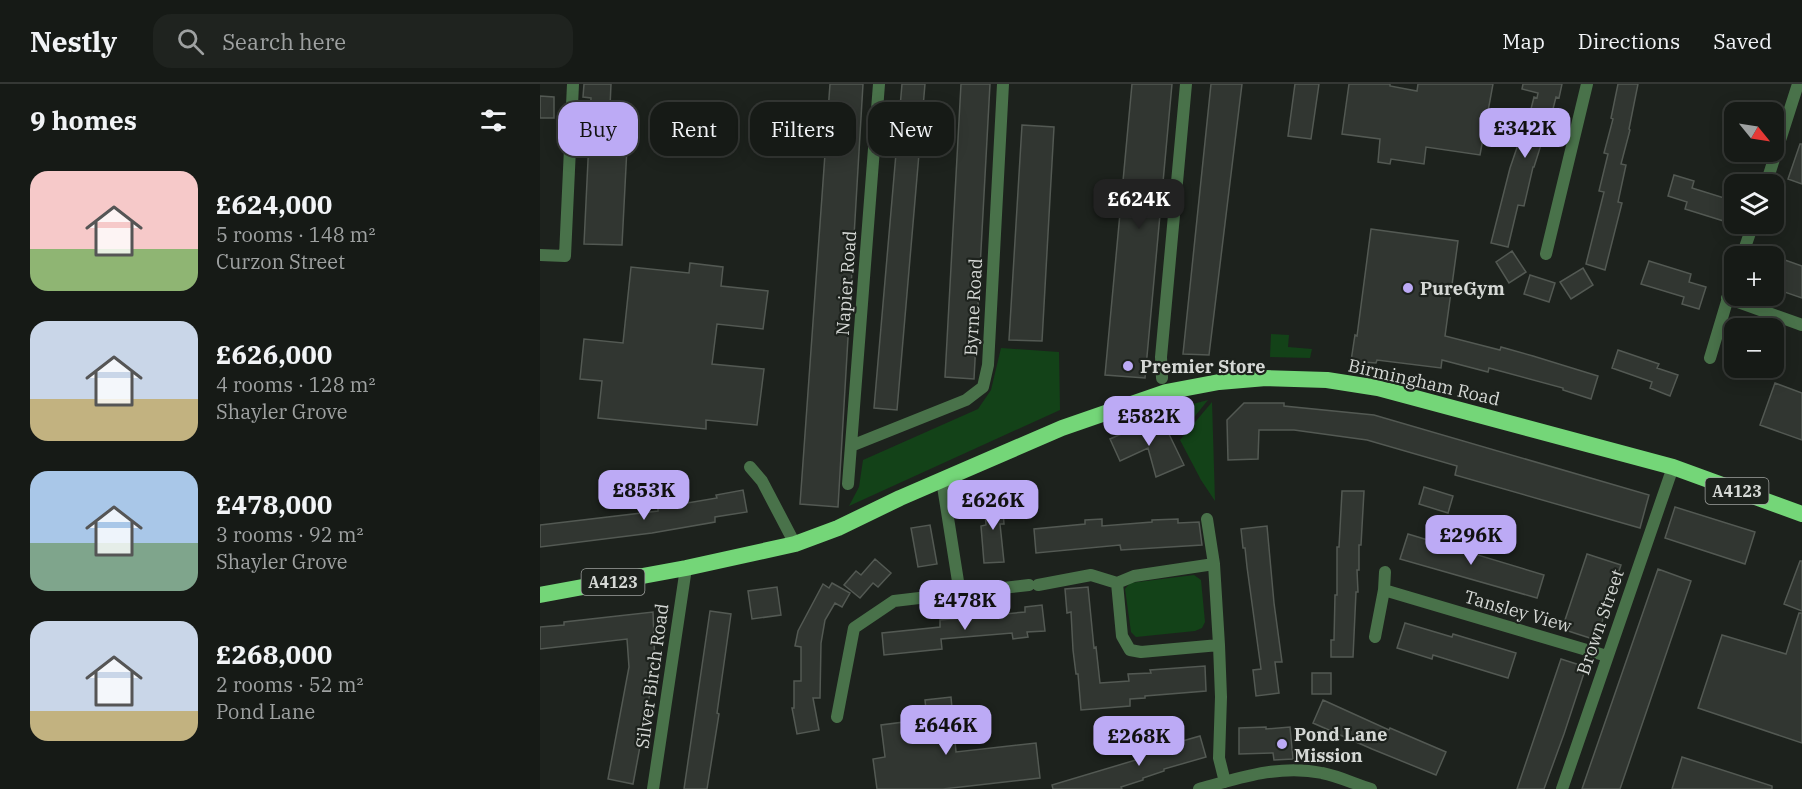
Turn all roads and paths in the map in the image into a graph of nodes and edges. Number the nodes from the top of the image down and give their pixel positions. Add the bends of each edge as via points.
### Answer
1 (573, 84) edge
2 (879, 84) edge
3 (1003, 84) edge
4 (1186, 84) edge
5 (1587, 84) edge
6 (1798, 84) edge
7 (1769, 174) edge
8 (1546, 254) dead end
9 (540, 255) edge
10 (1725, 306) edge
11 (1749, 306) edge
12 (1802, 325) edge
13 (1710, 358) dead end
14 (1162, 378) dead end
15 (851, 446) junction
16 (750, 467) dead end
17 (1673, 467) junction
18 (942, 480) junction
19 (848, 484) dead end
20 (1802, 514) edge
21 (1207, 519) dead end
22 (795, 544) junction
23 (1214, 564) junction
24 (686, 568) junction
25 (1385, 572) dead end
26 (1117, 583) junction
27 (1384, 590) junction
28 (960, 594) junction
29 (540, 595) edge
30 (1375, 636) dead end
31 (1220, 645) junction
32 (1607, 656) junction
33 (837, 717) dead end
34 (1225, 782) junction
35 (653, 789) edge
36 (1199, 789) edge
37 (1371, 789) edge
38 (1562, 789) edge

1 - 9 street via 566,256
2 - 15 street, Napier Road
3 - 15 street, Byrne Road via 988,365 983,387 966,400
4 - 14 street
5 - 8 street
6 - 7 street
10 - 13 street
11 - 12 street
15 - 19 street, Napier Road
16 - 22 street via 762,481
17 - 18 highway, Birmingham Road / A4123 via 1378,388 1327,380 1266,378 1166,392 1062,428
17 - 20 highway, Birmingham Road / A4123
17 - 32 street, Brown Street
18 - 22 highway, Birmingham Road / A4123
18 - 28 street
21 - 23 street
22 - 24 highway, A4123
23 - 26 street via 1134,576
23 - 31 street
24 - 29 highway, A4123
24 - 35 street, Silver Birch Road
25 - 27 street
26 - 28 street via 1091,575
26 - 31 street via 1122,636 1130,650
27 - 30 street
27 - 32 street, Tansley View
28 - 33 street via 894,601 854,628
31 - 34 street via 1219,758
32 - 38 street, Brown Street
34 - 36 street
34 - 37 street via 1277,770 1297,770 1322,773

